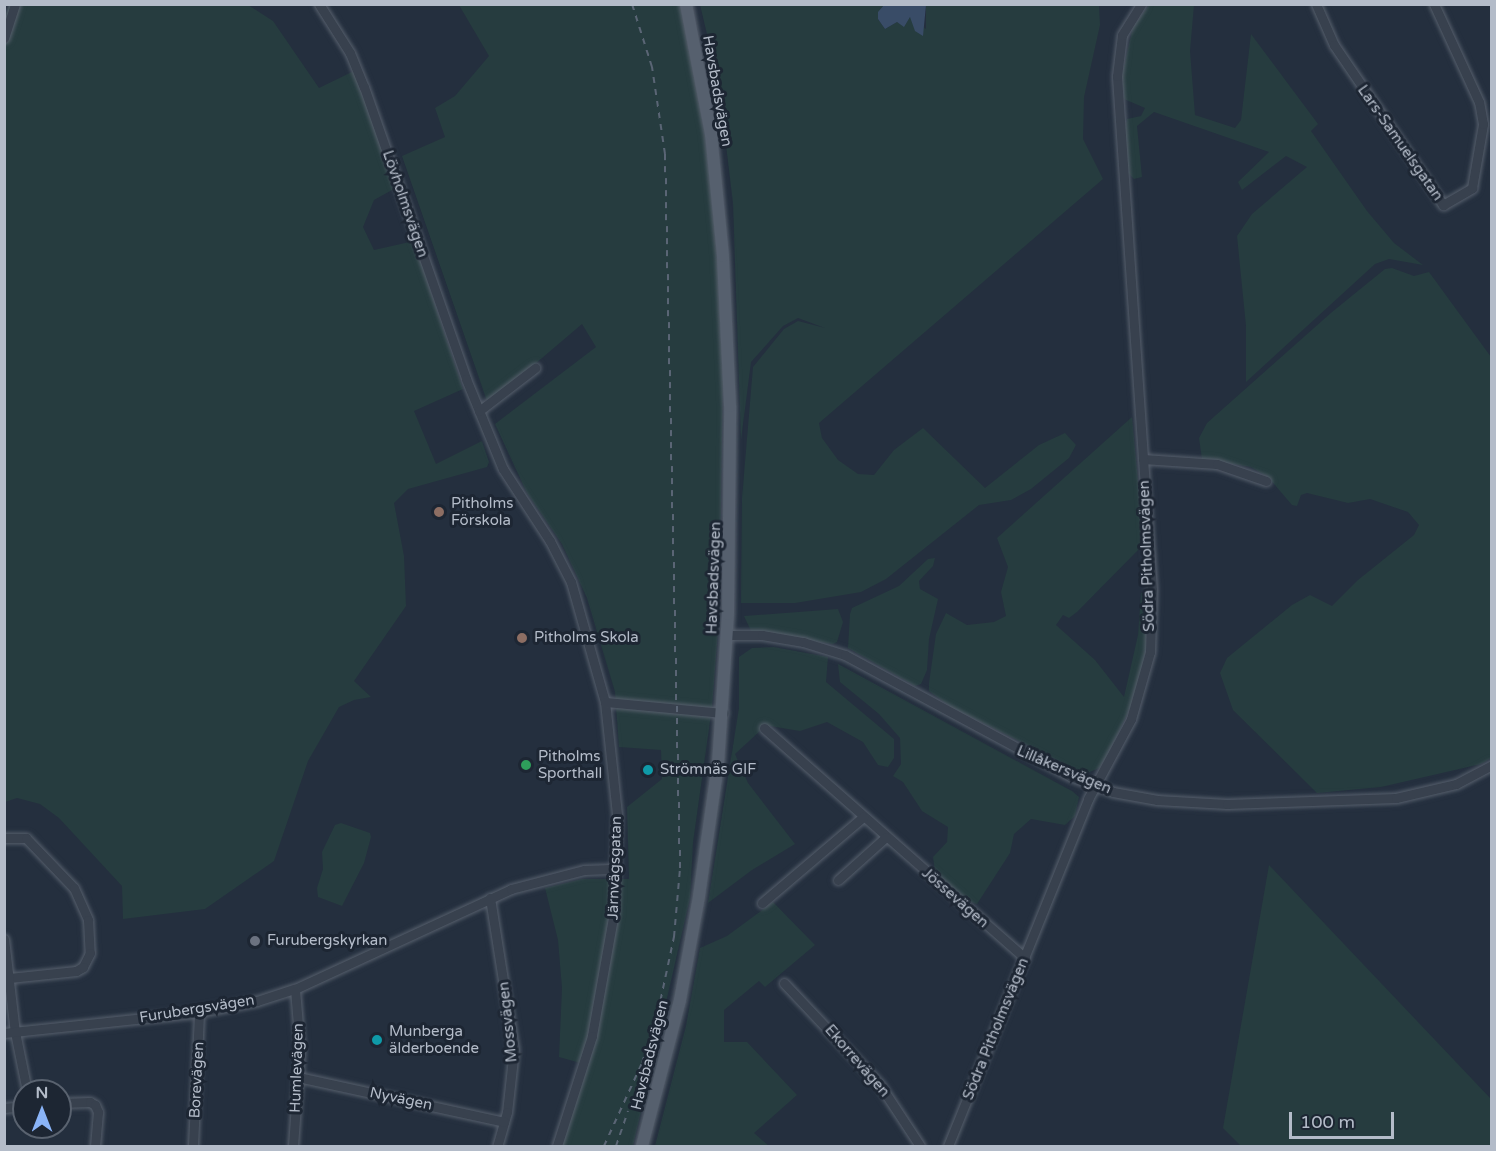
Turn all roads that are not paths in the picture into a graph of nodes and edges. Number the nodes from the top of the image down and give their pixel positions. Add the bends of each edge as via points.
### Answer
1 (15, 4) edge
2 (319, 4) edge
3 (686, 4) edge
4 (1141, 4) edge
5 (1316, 4) edge
6 (1434, 4) edge
7 (4, 38) edge
8 (535, 368) dead end
9 (479, 411) junction
10 (1143, 459) junction
11 (1266, 481) dead end
12 (727, 635) junction
13 (605, 702) junction
14 (723, 712) junction
15 (764, 728) dead end
16 (1491, 765) edge
17 (1095, 785) junction
18 (863, 817) junction
19 (886, 837) junction
20 (4, 838) edge
21 (617, 869) junction
22 (838, 880) dead end
23 (490, 898) junction
24 (762, 903) dead end
25 (4, 939) edge
26 (1025, 958) junction
27 (9, 978) junction
28 (784, 983) dead end
29 (295, 989) junction
30 (199, 1012) junction
31 (10, 1032) edge
32 (298, 1077) junction
33 (24, 1079) edge
34 (72, 1102) edge
35 (504, 1122) junction
36 (95, 1146) edge
37 (193, 1146) edge
38 (293, 1146) edge
39 (497, 1146) edge
40 (557, 1146) edge
41 (642, 1146) edge
42 (920, 1146) edge
43 (948, 1146) edge

1 - 7 street
2 - 9 street, Lövholmsvägen via 335,25 360,78
3 - 12 main road, Havsbadsvägen via 711,134 723,256 731,477
4 - 10 street, Södra Pitholmsvägen via 1122,35 1117,75
5 - 6 street, Lars-Samuelsgatan via 1334,45 1443,205 1451,204 1472,188 1483,124 1479,102
8 - 9 street
9 - 13 street, Lövholmsvägen via 507,479 565,567 584,619
10 - 11 street via 1217,464
10 - 17 street, Södra Pitholmsvägen via 1152,590 1150,652 1131,719
12 - 14 main road, Havsbadsvägen
12 - 17 street, Lillåkersvägen via 762,635 804,642 845,655 1006,745
13 - 14 street
13 - 21 street, Järnvägsgatan via 616,791
14 - 41 main road, Havsbadsvägen via 695,925
15 - 18 street, Jössevägen
16 - 17 street, Lillåkersvägen via 1455,784 1396,798 1227,804 1157,800
17 - 26 street, Södra Pitholmsvägen
18 - 19 street, Jössevägen
18 - 24 street
19 - 22 street
19 - 26 street, Jössevägen
20 - 27 street via 26,838 74,888 87,920 90,953 83,967 76,971
21 - 23 street, Furubergsvägen via 570,873
21 - 40 street, Järnvägsgatan via 601,1000
23 - 29 street, Furubergsvägen
23 - 35 street, Mossvägen via 514,1049
25 - 27 street
26 - 43 street, Södra Pitholmsvägen
27 - 31 street
28 - 42 street, Ekorrevägen via 880,1085
29 - 30 street, Furubergsvägen
29 - 32 street, Humlevägen via 300,1016
30 - 31 street, Furubergsvägen
30 - 37 street, Borevägen
31 - 33 street
32 - 35 street, Nyvägen
32 - 38 street, Humlevägen
34 - 36 street via 90,1101 95,1105
35 - 39 street, Mossvägen

